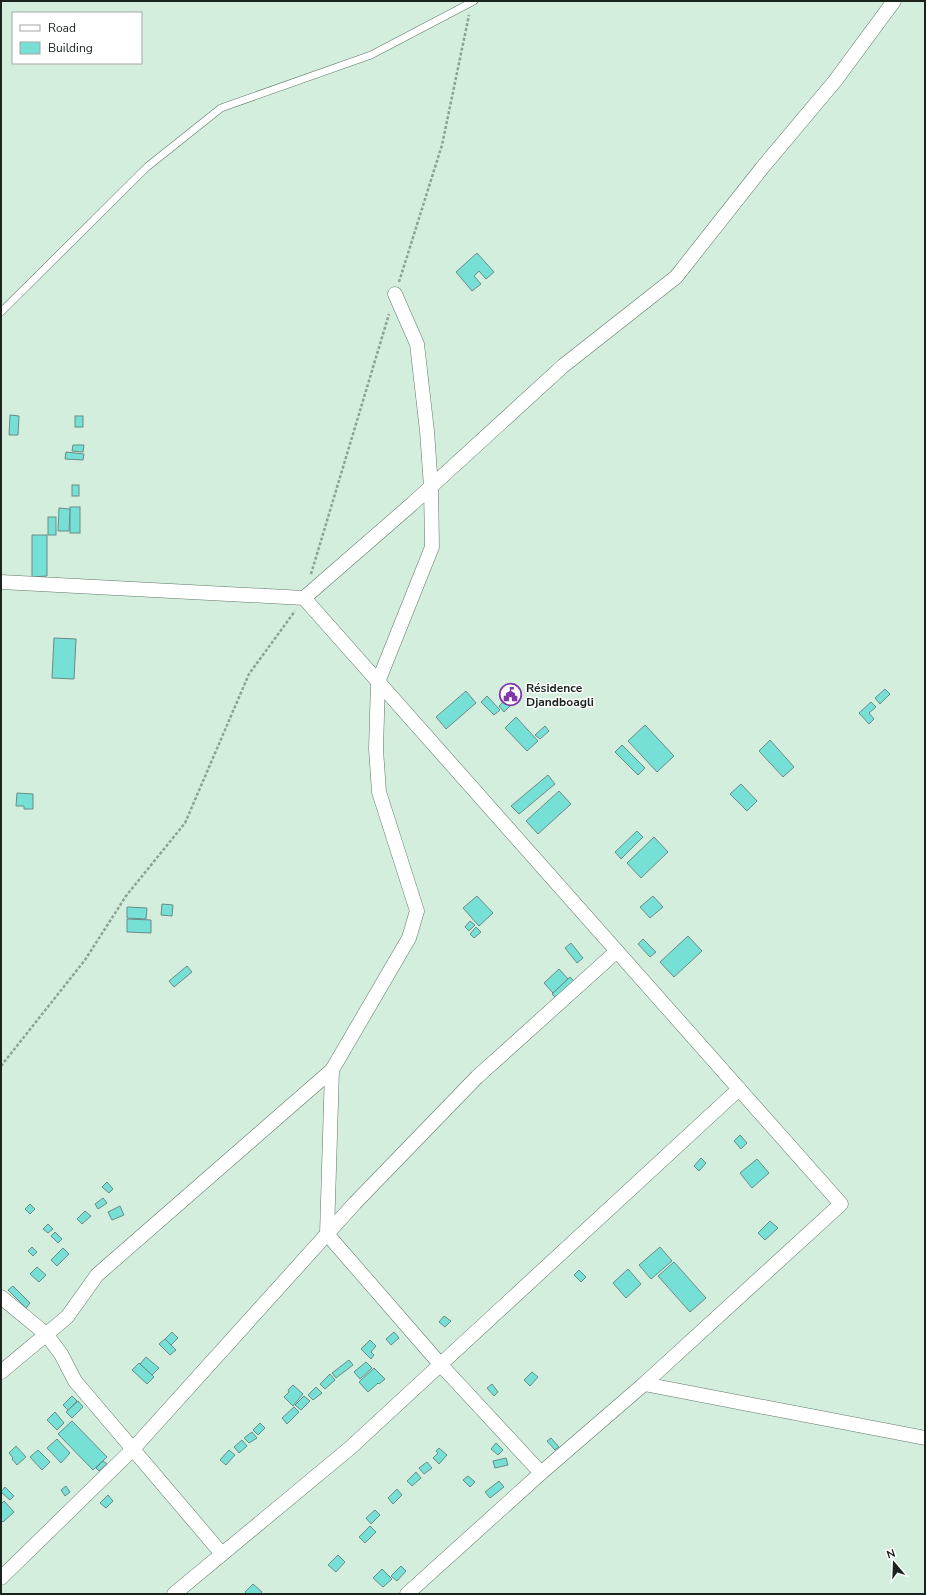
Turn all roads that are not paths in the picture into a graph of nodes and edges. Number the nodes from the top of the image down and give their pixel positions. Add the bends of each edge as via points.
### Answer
1 (894, 1) edge
2 (473, 2) edge
3 (395, 294) road end
4 (1, 312) edge
5 (431, 487) junction
6 (1, 582) edge
7 (304, 598) junction
8 (378, 682) junction
9 (617, 951) junction
10 (332, 1070) junction
11 (739, 1089) junction
12 (327, 1234) junction
13 (1, 1297) edge
14 (46, 1334) junction
15 (440, 1364) junction
16 (1, 1372) edge
17 (644, 1384) junction
18 (925, 1438) edge
19 (133, 1449) junction
20 (541, 1473) junction
21 (222, 1554) junction
22 (1, 1578) edge
23 (174, 1594) edge
24 (407, 1594) edge

1 - 5 street via 835,81 676,277 563,366
2 - 4 lane via 371,55 221,108 147,167
3 - 5 street via 417,344
5 - 7 street
5 - 8 street via 432,547
6 - 7 street
7 - 8 street
8 - 9 street
8 - 10 street via 376,749 379,792 417,911 409,938
9 - 11 street
9 - 12 street via 477,1077
10 - 12 street
10 - 14 street via 97,1276 67,1317
11 - 15 street
11 - 17 street via 841,1204
12 - 15 street
12 - 19 street
13 - 14 street
14 - 16 street
14 - 19 street via 61,1354 75,1381
15 - 20 street
15 - 21 street via 350,1448
17 - 18 street
17 - 20 street
19 - 21 street
19 - 22 street
20 - 24 street
21 - 23 street

